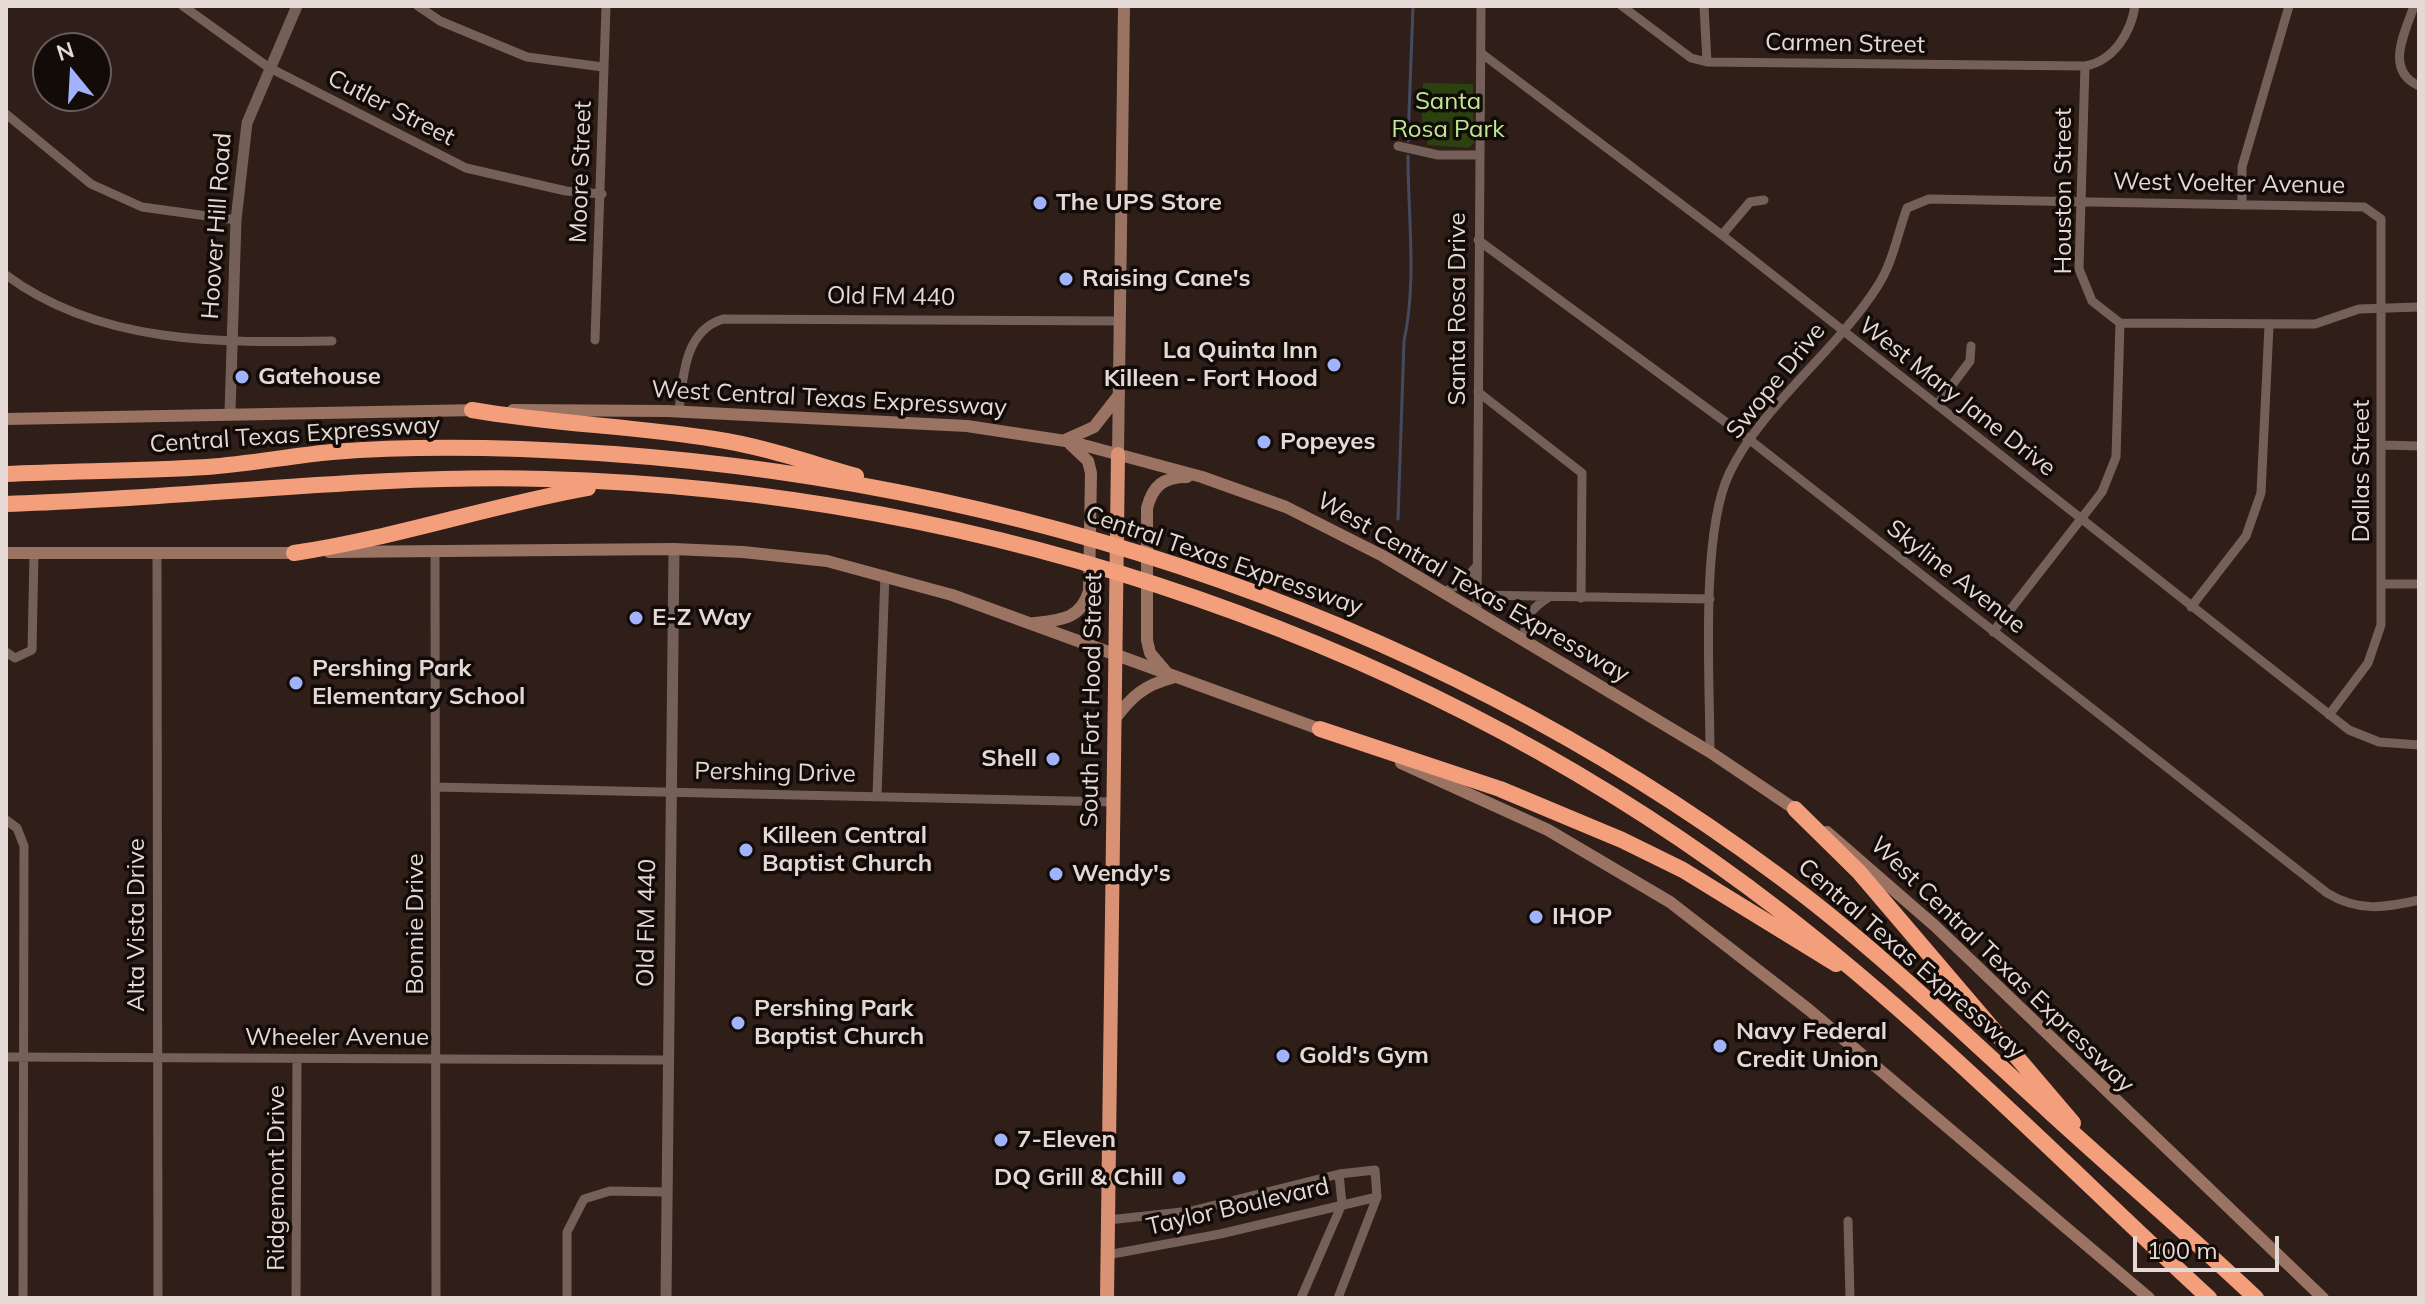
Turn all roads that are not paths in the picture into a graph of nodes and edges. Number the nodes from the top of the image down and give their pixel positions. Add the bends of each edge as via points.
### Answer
1 (183, 6) edge
2 (297, 6) edge
3 (418, 6) edge
4 (606, 6) edge
5 (1124, 6) edge
6 (1481, 6) edge
7 (1622, 6) edge
8 (1704, 6) edge
9 (2135, 6) edge
10 (2289, 6) edge
11 (2414, 6) edge
12 (1481, 53) junction
13 (1707, 62) junction
14 (2085, 66) junction
15 (268, 67) junction
16 (603, 67) junction
17 (2419, 86) edge
18 (6, 114) edge
19 (1398, 146) dead end
20 (1480, 155) junction
21 (602, 194) junction
22 (1764, 200) dead end
23 (2080, 201) junction
24 (1913, 204) joint
25 (2242, 205) junction
26 (2377, 213) joint
27 (236, 220) junction
28 (1722, 235) junction
29 (1478, 240) junction
30 (6, 275) edge
31 (2384, 307) junction
32 (2419, 307) edge
33 (1120, 321) junction
34 (2120, 323) junction
35 (2269, 326) junction
36 (1842, 332) junction
37 (595, 340) dead end
38 (332, 341) dead end
39 (231, 343) junction
40 (1971, 346) dead end
41 (1478, 392) junction
42 (1119, 395) junction
43 (1937, 405) junction
44 (472, 410) junction
45 (679, 411) junction
46 (230, 412) junction
47 (6, 419) edge
48 (1065, 440) junction
49 (1750, 440) junction
50 (2383, 445) junction
51 (2419, 446) edge
52 (1118, 454) junction
53 (6, 474) edge
54 (1202, 477) junction
55 (617, 483) junction
56 (6, 504) edge
57 (962, 504) junction
58 (2081, 520) junction
59 (674, 549) junction
60 (435, 550) junction
61 (6, 553) edge
62 (34, 553) junction
63 (157, 553) junction
64 (294, 553) junction
65 (1476, 567) junction
66 (885, 575) junction
67 (2382, 584) junction
68 (2419, 584) edge
69 (1443, 592) junction
70 (1476, 595) junction
71 (1549, 597) junction
72 (1581, 598) junction
73 (1710, 599) junction
74 (2191, 607) junction
75 (1477, 612) junction
76 (1031, 623) junction
77 (1993, 632) junction
78 (1526, 640) junction
79 (6, 652) edge
80 (1115, 656) junction
81 (1172, 678) junction
82 (2329, 715) junction
83 (1114, 720) junction
84 (1320, 729) junction
85 (2419, 745) edge
86 (1710, 752) junction
87 (435, 787) junction
88 (670, 792) junction
89 (877, 795) junction
90 (1113, 802) junction
91 (1795, 809) junction
92 (6, 820) edge
93 (2419, 900) edge
94 (1858, 974) junction
95 (157, 1056) junction
96 (6, 1057) edge
97 (25, 1057) junction
98 (436, 1058) junction
99 (297, 1059) junction
100 (667, 1060) junction
101 (2098, 1157) junction
102 (1339, 1174) junction
103 (667, 1192) junction
104 (1377, 1197) junction
105 (1342, 1204) junction
106 (1108, 1220) junction
107 (1848, 1221) dead end
108 (1107, 1255) junction
109 (2147, 1297) edge
110 (23, 1298) edge
111 (158, 1298) edge
112 (296, 1298) edge
113 (436, 1298) edge
114 (567, 1298) edge
115 (666, 1298) edge
116 (1107, 1298) edge
117 (1301, 1298) edge
118 (1338, 1298) edge
119 (1850, 1298) edge
120 (2209, 1298) edge
121 (2256, 1298) edge
122 (2323, 1298) edge

1 - 15 street, Cutler Street
2 - 15 street, Hoover Hill Road
3 - 16 street via 440,21 527,57
4 - 16 street, Moore Street
5 - 33 main road, South Fort Hood Street
6 - 12 street, Santa Rosa Drive
7 - 13 street, Carmen Street via 1691,58
8 - 13 street
9 - 14 street via 2117,48
10 - 25 street via 2247,144
11 - 17 street via 2398,57 2404,75
12 - 20 street, Santa Rosa Drive
12 - 28 street, West Mary Jane Drive
13 - 14 street, Carmen Street
14 - 23 street, Houston Street
15 - 21 street, Cutler Street via 466,168
15 - 27 street, Hoover Hill Road via 247,123
16 - 21 street, Moore Street
18 - 27 street via 91,184 142,207
19 - 20 street via 1438,155
20 - 29 street, Santa Rosa Drive
21 - 37 street, Moore Street
22 - 28 street via 1750,202
23 - 24 street, West Voelter Avenue via 1929,199
23 - 25 street, West Voelter Avenue
23 - 34 street, Houston Street via 2079,269 2084,289
24 - 36 street, Swope Drive via 1877,287
25 - 26 street, West Voelter Avenue via 2364,207
26 - 31 street, Dallas Street via 2384,227
27 - 39 street, Hoover Hill Road
28 - 36 street, West Mary Jane Drive
29 - 41 street, Santa Rosa Drive
29 - 49 street, Skyline Avenue
30 - 39 street via 69,310 140,333
31 - 32 street
31 - 35 street via 2359,309 2315,324
31 - 50 street, Dallas Street
33 - 42 main road, South Fort Hood Street
33 - 45 street, Old FM 440 via 723,319 712,322 691,346
34 - 35 street
34 - 58 street via 2116,457 2102,492
35 - 74 street via 2261,493 2246,536
36 - 43 street, West Mary Jane Drive
36 - 49 street, Swope Drive
38 - 39 street
39 - 46 street, Hoover Hill Road
40 - 43 street via 1970,361
41 - 65 street, Santa Rosa Drive
41 - 72 street via 1582,473
42 - 48 main road via 1094,427
42 - 52 main road, South Fort Hood Street
43 - 58 street, West Mary Jane Drive
44 - 45 main road, West Central Texas Expressway
44 - 46 main road, West Central Texas Expressway
44 - 57 highway via 719,439
45 - 48 main road, West Central Texas Expressway via 967,426
46 - 47 main road, West Central Texas Expressway
48 - 52 main road, West Central Texas Expressway
48 - 76 main road via 1081,451 1091,473 1089,591 1076,614
49 - 73 street, Swope Drive via 1729,473 1717,509
49 - 77 street, Skyline Avenue
50 - 51 street
50 - 67 street, Dallas Street
52 - 54 main road, West Central Texas Expressway
52 - 80 highway, South Fort Hood Street
53 - 57 highway, Central Texas Expressway via 208,467 337,452 518,449 719,465
54 - 69 main road, West Central Texas Expressway via 1286,507
54 - 81 main road via 1172,477 1160,483 1147,508 1147,640 1158,665
55 - 56 highway, Central Texas Expressway via 400,480
55 - 64 highway via 517,500 366,542
55 - 94 highway, Central Texas Expressway via 903,520 1058,557 1174,592 1333,650 1528,745 1676,835
57 - 101 highway, Central Texas Expressway via 1174,564 1352,629 1578,743 1677,804 1850,931
58 - 74 street, West Mary Jane Drive
58 - 77 street
59 - 60 main road
59 - 66 main road via 790,556
59 - 88 street, Old FM 440
60 - 64 main road
60 - 87 street, Bonnie Drive
61 - 62 main road
62 - 63 main road
62 - 79 street via 32,650 15,658
63 - 64 main road
63 - 95 street, Alta Vista Drive
65 - 69 street via 1461,584
65 - 70 street, Santa Rosa Drive
66 - 76 main road
66 - 89 street
67 - 68 street
67 - 82 street, Dallas Street via 2378,641
69 - 75 main road, West Central Texas Expressway
70 - 71 street
70 - 75 street, Santa Rosa Drive
71 - 72 street
71 - 78 street via 1526,620
72 - 73 street
73 - 86 street, Swope Drive
74 - 82 street, West Mary Jane Drive
75 - 78 main road, West Central Texas Expressway
76 - 80 main road
77 - 93 street, Skyline Avenue via 2346,905 2386,907
78 - 86 main road, West Central Texas Expressway
80 - 81 main road
80 - 83 highway, South Fort Hood Street
81 - 83 main road via 1131,696
81 - 84 main road
82 - 85 street, West Mary Jane Drive via 2367,738
83 - 90 highway, South Fort Hood Street
84 - 94 highway via 1500,789 1622,840 1683,870 1824,959
84 - 109 main road via 1502,807 1670,902 1808,1009
86 - 91 main road, West Central Texas Expressway
87 - 88 street, Pershing Drive
87 - 98 street, Bonnie Drive
88 - 89 street, Pershing Drive
88 - 100 street, Old FM 440
89 - 90 street, Pershing Drive
90 - 106 highway, South Fort Hood Street
91 - 101 highway via 1859,872 2052,1094
91 - 122 main road, West Central Texas Expressway via 1895,889
92 - 97 street via 17,828 24,846
94 - 120 highway, Central Texas Expressway
95 - 97 street, Wheeler Avenue
95 - 99 street, Wheeler Avenue
95 - 111 street, Alta Vista Drive
96 - 97 street, Wheeler Avenue
97 - 110 street
98 - 99 street, Wheeler Avenue
98 - 100 street, Wheeler Avenue
98 - 113 street, Bonnie Drive
99 - 112 street, Ridgemont Drive
100 - 103 street, Old FM 440
101 - 121 highway, Central Texas Expressway
102 - 104 street, Taylor Boulevard via 1375,1170
102 - 105 street
102 - 106 street, Taylor Boulevard via 1191,1211
103 - 114 street via 610,1191 584,1199 567,1232
103 - 115 street, Old FM 440
104 - 105 street, Taylor Boulevard
104 - 118 street
105 - 108 street, Taylor Boulevard
105 - 117 street
106 - 108 highway, South Fort Hood Street
107 - 119 street
108 - 116 highway, South Fort Hood Street

